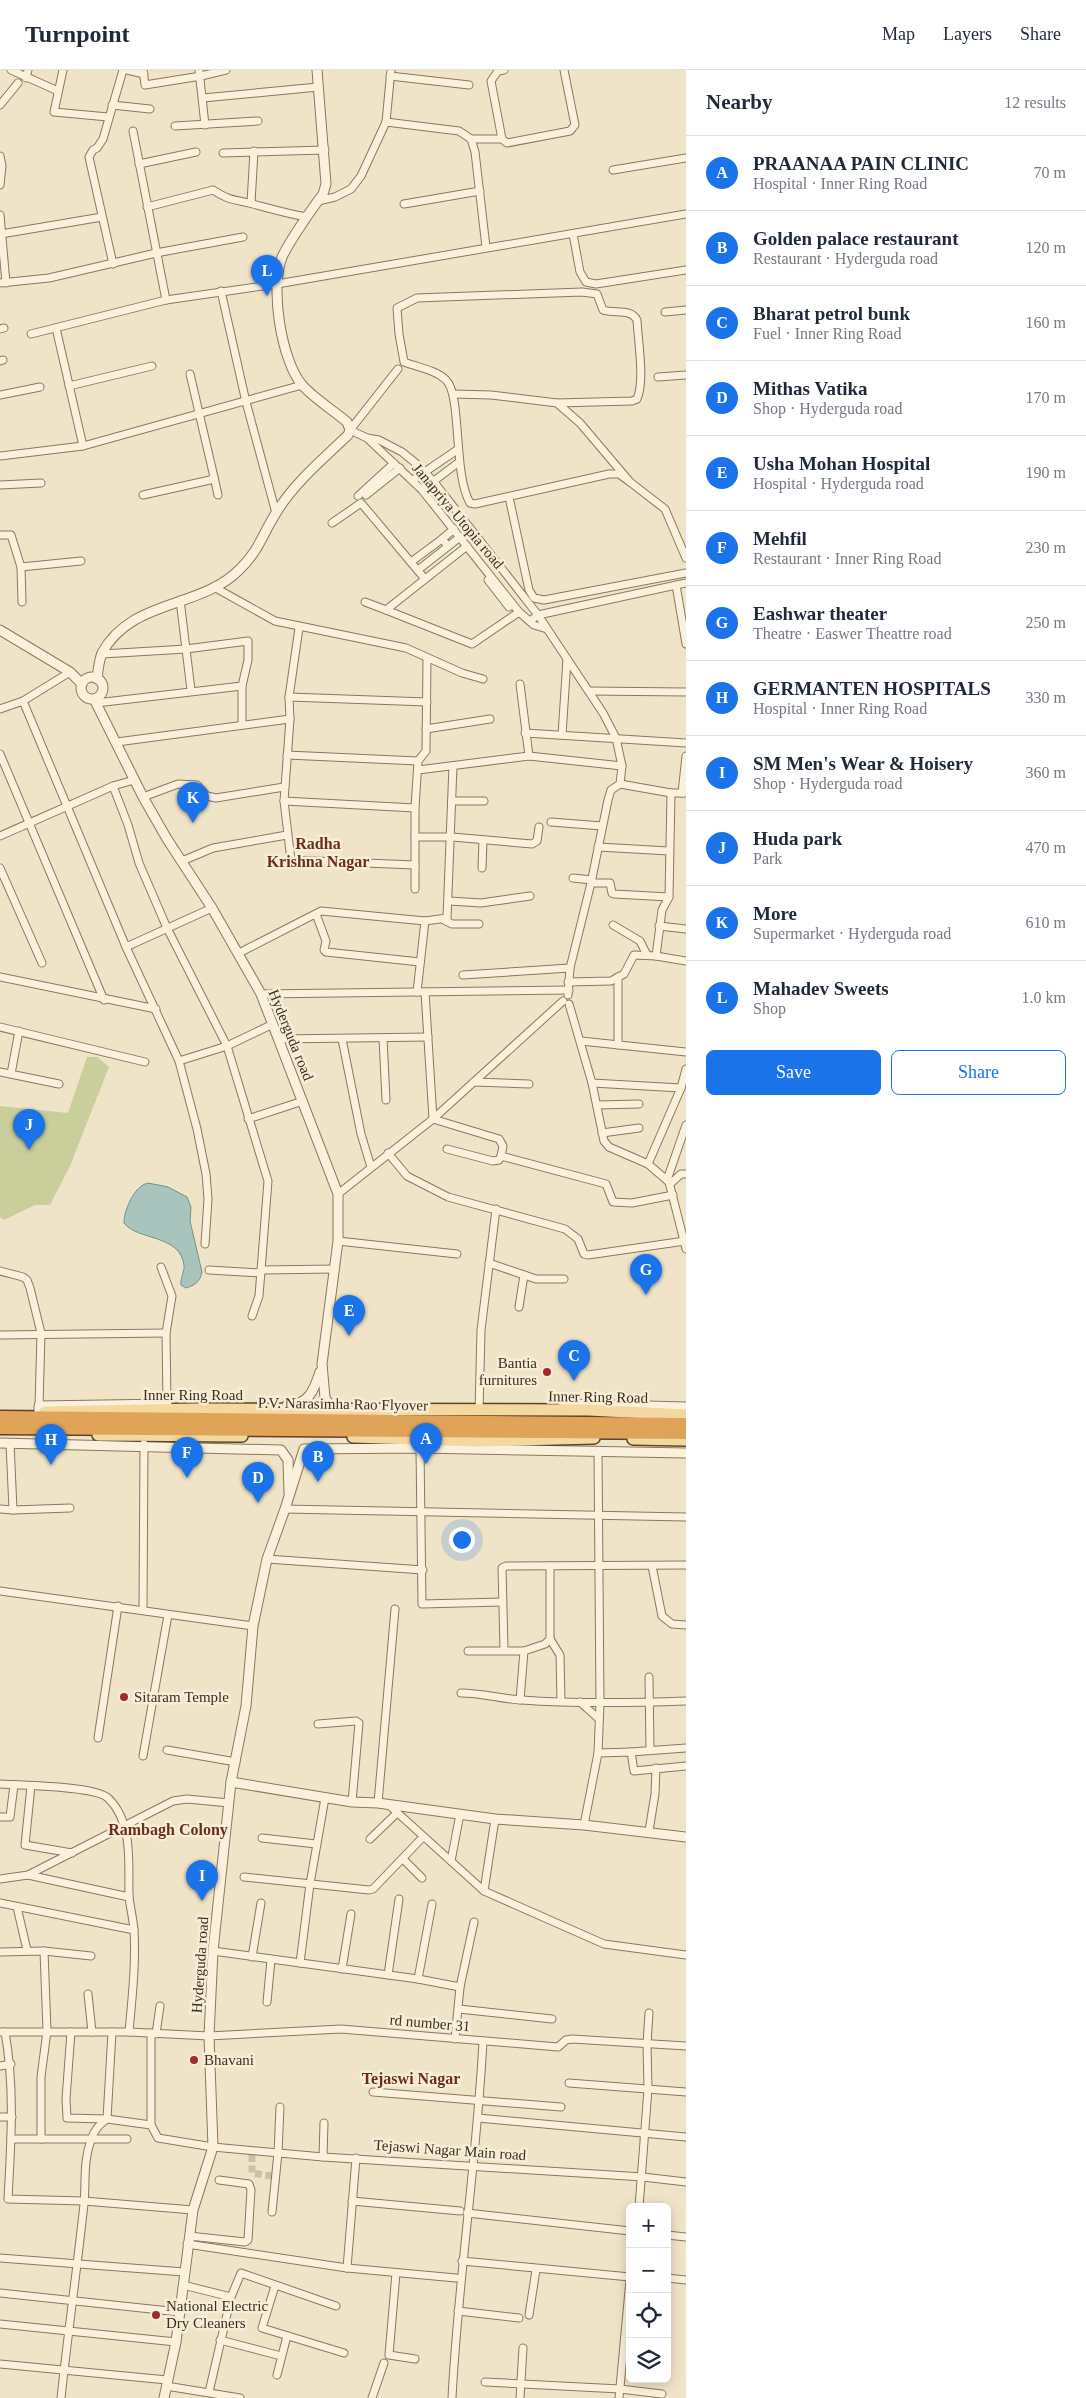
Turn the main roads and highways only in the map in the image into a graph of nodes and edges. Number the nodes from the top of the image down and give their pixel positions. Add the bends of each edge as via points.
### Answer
1 (686, 1414) edge
2 (0, 1415) edge
3 (686, 1424) edge
4 (686, 1433) edge
5 (5, 1434) edge
6 (686, 1440) edge

1 - 2 main road, Inner Ring Road via 558,1410 39,1409
2 - 3 highway, P.V. Narasimha Rao Flyover
4 - 5 highway, P.V. Narasimha Rao Flyover
5 - 6 main road via 144,1441

